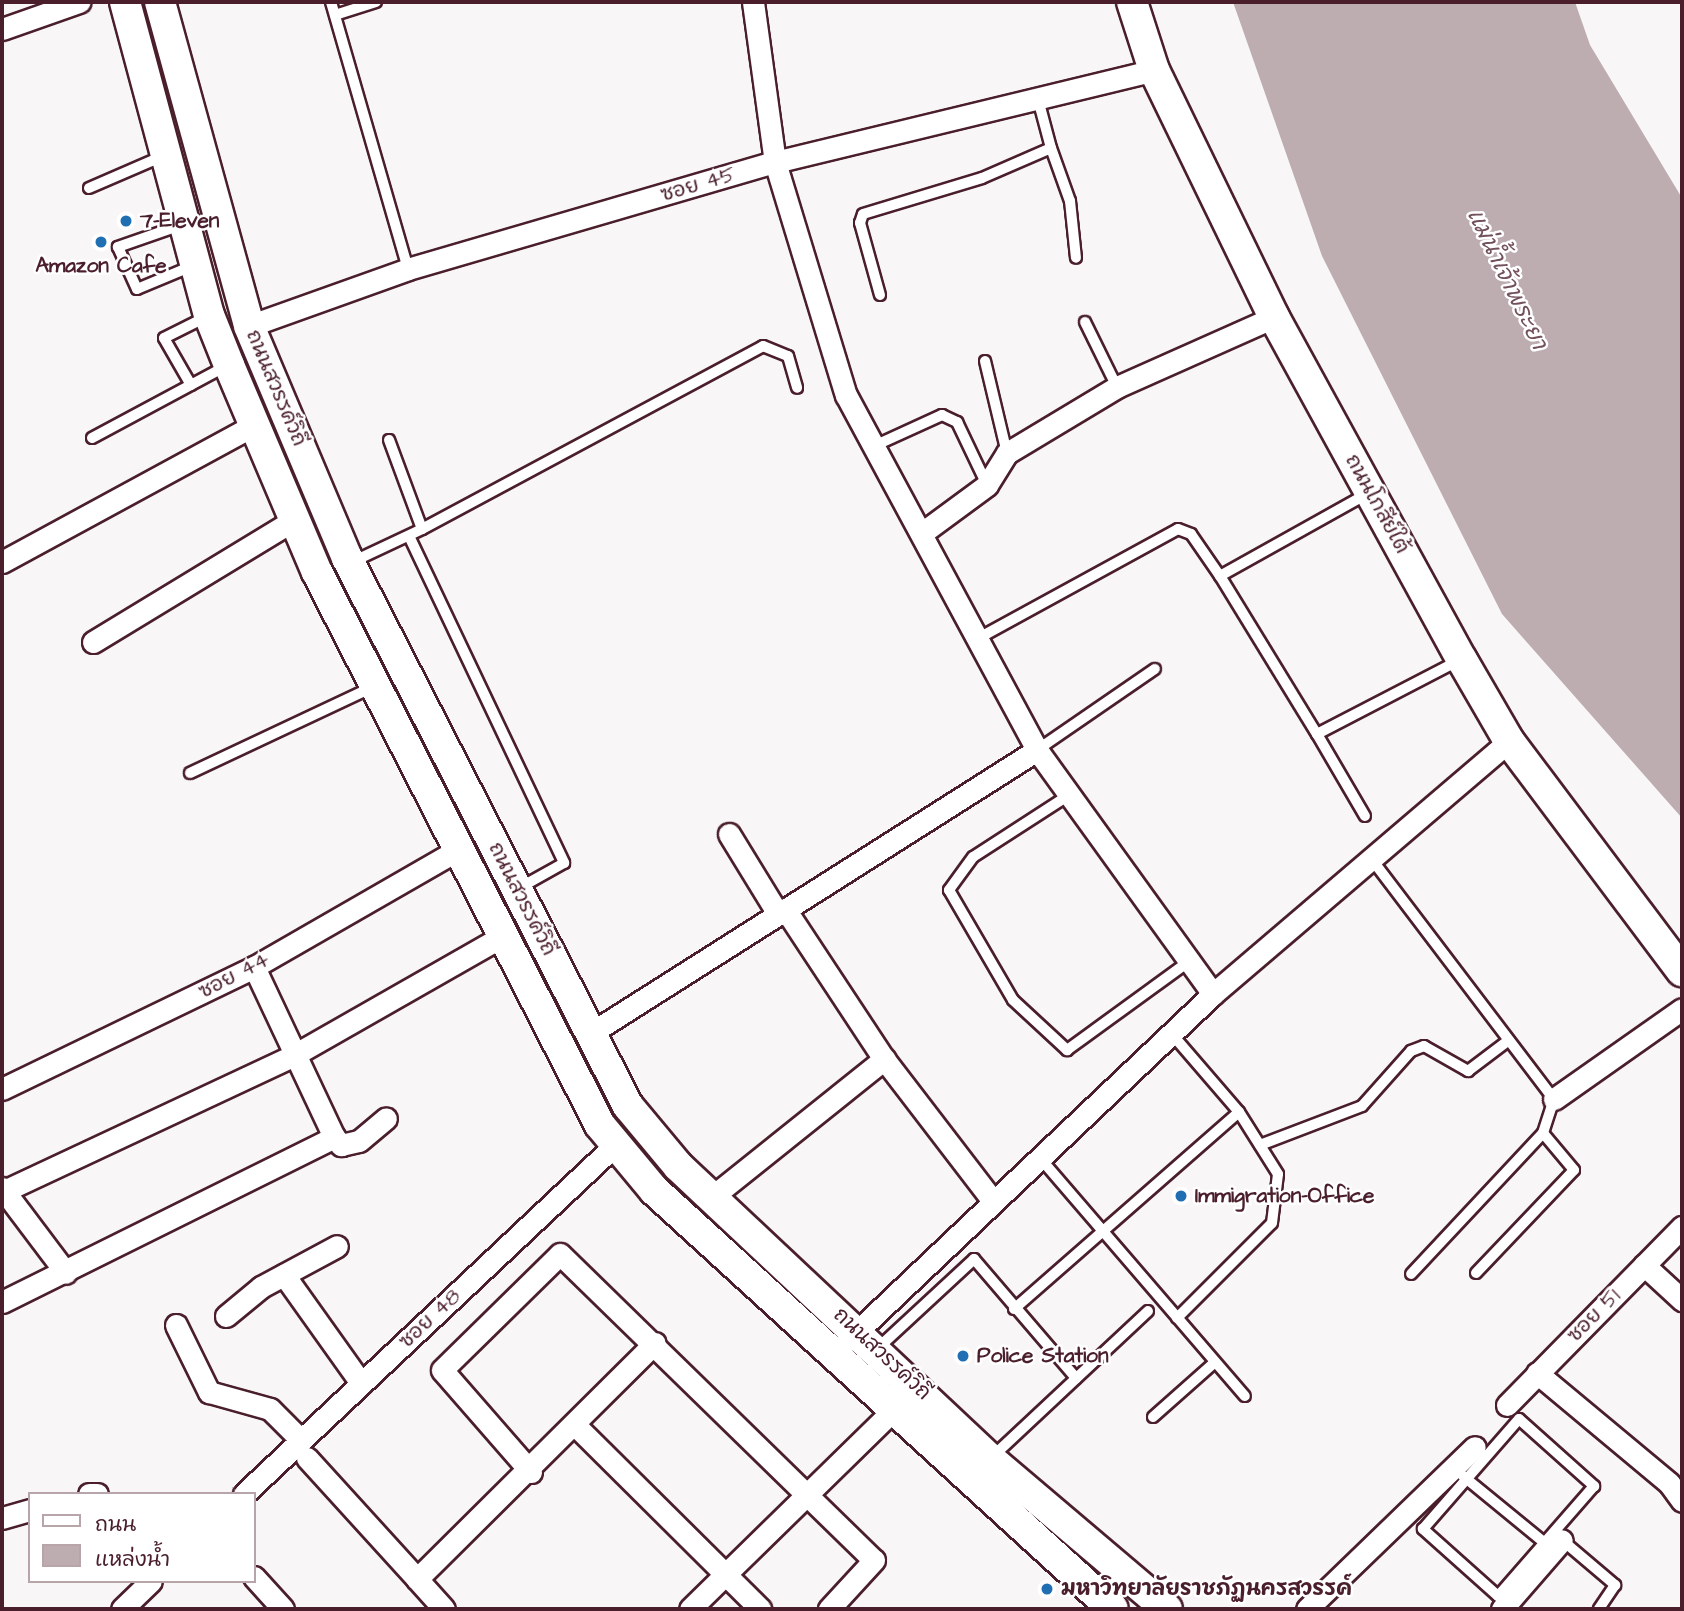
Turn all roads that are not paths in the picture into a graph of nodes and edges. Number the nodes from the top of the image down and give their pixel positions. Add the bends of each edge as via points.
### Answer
1 (79, 2) edge
2 (125, 2) edge
3 (160, 2) edge
4 (331, 2) edge
5 (376, 2) edge
6 (753, 2) edge
7 (1132, 2) edge
8 (335, 15) junction
9 (2, 29) edge
10 (1154, 70) junction
11 (1038, 99) junction
12 (1051, 148) junction
13 (166, 155) junction
14 (775, 162) junction
15 (89, 188) dead end
16 (184, 224) junction
17 (1076, 258) dead end
18 (195, 265) junction
19 (408, 269) junction
20 (880, 295) dead end
21 (1274, 317) junction
22 (1085, 322) dead end
23 (213, 326) junction
24 (249, 326) junction
25 (985, 361) dead end
26 (229, 365) junction
27 (191, 385) junction
28 (1117, 387) junction
29 (797, 388) dead end
30 (254, 425) junction
31 (92, 438) dead end
32 (388, 440) dead end
33 (874, 446) junction
34 (1007, 453) junction
35 (987, 485) junction
36 (1371, 492) junction
37 (295, 520) junction
38 (422, 529) junction
39 (922, 533) junction
40 (409, 536) junction
41 (2, 562) edge
42 (350, 563) junction
43 (1220, 576) junction
44 (976, 639) junction
45 (93, 642) dead end
46 (1462, 660) junction
47 (1155, 669) dead end
48 (373, 687) junction
49 (1317, 734) junction
50 (1509, 741) junction
51 (1037, 750) junction
52 (190, 773) dead end
53 (1069, 795) junction
54 (1364, 816) dead end
55 (729, 834) dead end
56 (459, 849) junction
57 (1368, 855) junction
58 (517, 889) junction
59 (782, 911) junction
60 (503, 936) junction
61 (1188, 962) junction
62 (254, 967) junction
63 (1682, 971) edge
64 (1213, 994) junction
65 (1682, 1009) edge
66 (590, 1033) junction
67 (1171, 1033) junction
68 (1509, 1040) junction
69 (296, 1054) junction
70 (884, 1059) junction
71 (2, 1089) edge
72 (1554, 1099) junction
73 (1239, 1112) junction
74 (386, 1118) dead end
75 (1544, 1133) junction
76 (334, 1137) junction
77 (616, 1144) junction
78 (1260, 1145) junction
79 (1040, 1158) junction
80 (2, 1190) edge
81 (712, 1197) junction
82 (993, 1201) junction
83 (1682, 1227) edge
84 (1104, 1230) junction
85 (337, 1247) dead end
86 (1644, 1265) junction
87 (66, 1273) junction
88 (1411, 1273) dead end
89 (1476, 1273) dead end
90 (284, 1275) junction
91 (1682, 1300) edge
92 (2, 1302) edge
93 (1014, 1309) junction
94 (1148, 1311) dead end
95 (226, 1316) dead end
96 (1177, 1318) junction
97 (176, 1325) dead end
98 (868, 1338) junction
99 (655, 1343) junction
100 (836, 1354) junction
101 (1214, 1363) junction
102 (1538, 1373) junction
103 (1076, 1378) junction
104 (361, 1383) junction
105 (1245, 1396) dead end
106 (1507, 1405) dead end
107 (894, 1409) junction
108 (1153, 1417) dead end
109 (575, 1425) junction
110 (1475, 1447) dead end
111 (304, 1449) junction
112 (990, 1459) junction
113 (531, 1472) junction
114 (1460, 1473) junction
115 (1676, 1475) edge
116 (247, 1492) edge
117 (804, 1497) junction
118 (1682, 1501) edge
119 (28, 1511) edge
120 (2, 1518) edge
121 (1553, 1542) junction
122 (725, 1575) junction
123 (256, 1579) edge
124 (417, 1580) junction
125 (149, 1583) edge
126 (122, 1609) edge
127 (283, 1609) edge
128 (444, 1609) edge
129 (690, 1609) edge
130 (760, 1609) edge
131 (829, 1609) edge
132 (1113, 1609) edge
133 (1167, 1609) edge
134 (1307, 1609) edge
135 (1502, 1609) edge
136 (1599, 1609) edge

1 - 9 street
2 - 13 main road, ถนนสวรรค์วิถี
3 - 24 main road, ถนนสวรรค์วิถี
4 - 8 lane
5 - 8 lane
6 - 14 street
7 - 10 main road, ถนนโกสีย์ใต้
8 - 19 lane
10 - 11 street, ซอย 45
10 - 21 main road, ถนนโกสีย์ใต้
11 - 12 lane
11 - 14 street, ซอย 45
12 - 17 lane via 1070,201
12 - 20 lane via 982,178 863,214 860,223
13 - 15 lane
13 - 16 main road, ถนนสวรรค์วิถี
14 - 19 street, ซอย 45
14 - 33 street via 846,395
16 - 18 main road, ถนนสวรรค์วิถี
16 - 18 lane via 118,247 137,289
18 - 23 main road, ถนนสวรรค์วิถี
19 - 24 street, ซอย 45
21 - 28 street
21 - 36 main road, ถนนโกสีย์ใต้
22 - 28 lane
23 - 24 main road
23 - 26 main road, ถนนสวรรค์วิถี
23 - 27 lane via 164,338
24 - 42 main road, ถนนสวรรค์วิถี
25 - 34 lane
26 - 27 lane
26 - 30 main road, ถนนสวรรค์วิถี
27 - 31 lane
28 - 34 street
29 - 38 lane via 788,356 763,346
30 - 37 main road, ถนนสวรรค์วิถี
30 - 41 street
32 - 38 lane
33 - 35 lane via 942,415 957,422
33 - 39 street
34 - 35 street
35 - 39 street
36 - 43 lane
36 - 46 main road, ถนนโกสีย์ใต้
37 - 45 street
37 - 48 main road, ถนนสวรรค์วิถี
38 - 40 lane
39 - 44 street
40 - 42 lane
40 - 58 lane via 564,863
42 - 58 main road, ถนนสวรรค์วิถี
43 - 44 lane via 1191,534 1178,529
43 - 49 lane
44 - 51 street
46 - 49 lane
46 - 50 main road, ถนนโกสีย์ใต้
47 - 51 lane
48 - 52 lane
48 - 56 main road, ถนนสวรรค์วิถี
49 - 54 lane
50 - 57 street
50 - 63 main road, ถนนโกสีย์ใต้
51 - 53 street
51 - 59 street
53 - 61 street
53 - 61 lane via 972,857 949,890 1013,1000 1067,1051
55 - 59 street
56 - 60 main road, ถนนสวรรค์วิถี
56 - 62 street, ซอย 44
57 - 64 street
57 - 68 lane
58 - 66 main road, ถนนสวรรค์วิถี
59 - 66 street
59 - 70 street
60 - 69 street
60 - 77 main road, ถนนสวรรค์วิถี via 600,1125
61 - 64 street
62 - 69 street
62 - 71 street, ซอย 44
64 - 67 street
65 - 72 street
66 - 81 main road, ถนนสวรรค์วิถี via 628,1106
67 - 73 lane
67 - 79 street
68 - 72 lane
68 - 78 lane via 1468,1071 1458,1071 1424,1046 1411,1051 1362,1106
69 - 76 street
69 - 80 street
70 - 81 street
70 - 82 street
72 - 75 lane
73 - 78 lane
73 - 84 lane
74 - 76 street via 359,1141 341,1145
75 - 88 lane
75 - 89 lane via 1574,1170
76 - 87 street
77 - 100 main road, ถนนสวรรค์วิถี via 654,1190
77 - 104 street, ซอย 48
78 - 96 lane via 1278,1174 1272,1223
79 - 82 street
79 - 84 lane
80 - 87 street
81 - 98 main road, ถนนสวรรค์วิถี
82 - 98 street
83 - 86 street, ซอย 51
84 - 93 lane
84 - 96 lane
85 - 90 street
86 - 91 street
86 - 102 street, ซอย 51
87 - 92 street
90 - 95 street
90 - 104 street
93 - 98 lane via 974,1259
93 - 103 lane
94 - 103 lane
96 - 101 lane
97 - 111 street via 209,1392 270,1409
98 - 100 street
98 - 112 main road, ถนนสวรรค์วิถี
99 - 109 street
99 - 113 street via 560,1254 442,1370
99 - 117 street
100 - 107 main road, ถนนสวรรค์วิถี
101 - 105 lane
101 - 108 lane
102 - 106 street, ซอย 51
102 - 115 street
103 - 112 lane
104 - 111 street, ซอย 48
107 - 117 street
107 - 132 main road, ถนนสวรรค์วิถี
109 - 113 street
109 - 122 street
110 - 114 street
111 - 116 street, ซอย 48
111 - 124 street
112 - 133 main road, ถนนสวรรค์วิถี
113 - 124 street
114 - 121 lane
114 - 121 lane via 1423,1529 1498,1596
114 - 121 lane via 1519,1419 1594,1486
114 - 134 street
115 - 118 street
117 - 122 street
117 - 131 street via 874,1560
119 - 120 street
121 - 135 street
121 - 136 lane via 1615,1585
122 - 129 street
122 - 130 street
123 - 127 street
124 - 128 street
125 - 126 street

